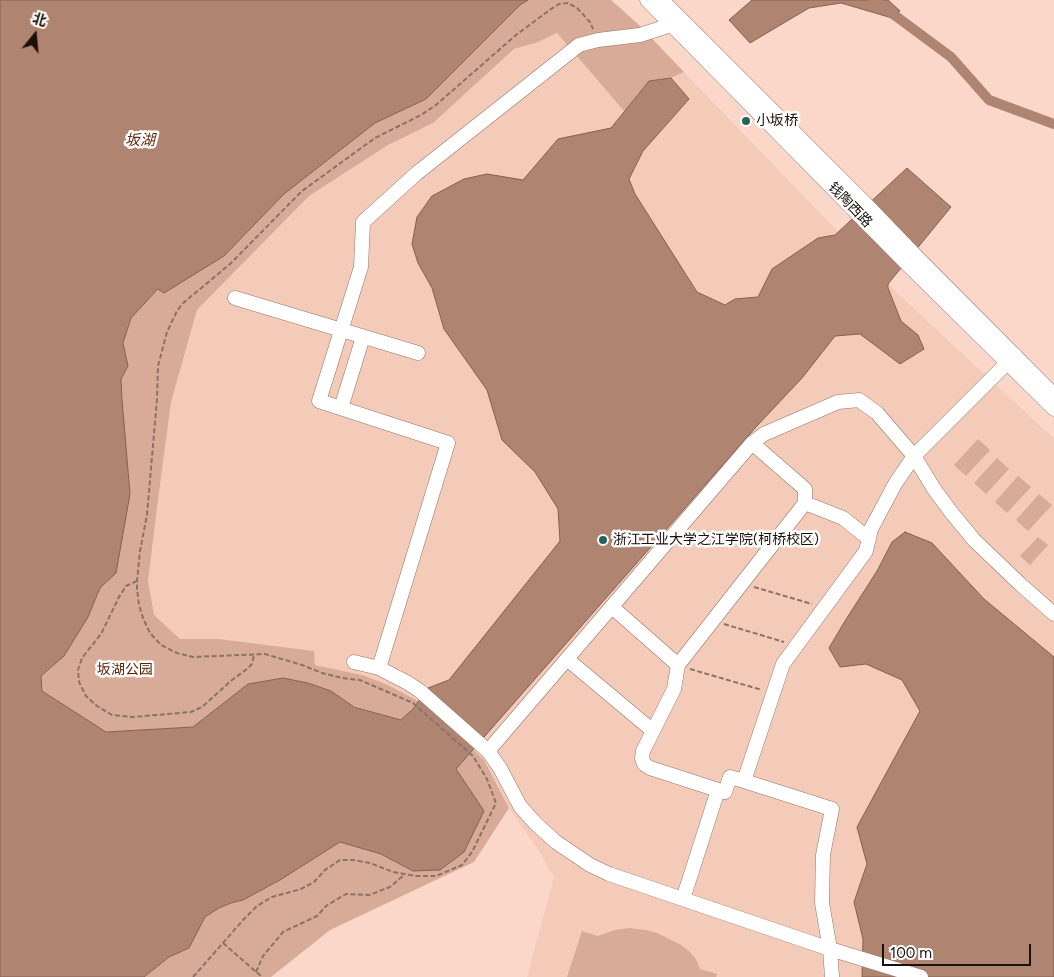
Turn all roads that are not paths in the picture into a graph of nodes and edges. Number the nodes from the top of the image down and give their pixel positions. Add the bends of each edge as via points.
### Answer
1 (647, 0) edge
2 (662, 0) edge
3 (672, 25) junction
4 (860, 206) junction
5 (235, 298) dead end
6 (341, 330) junction
7 (363, 336) junction
8 (418, 354) dead end
9 (1011, 359) junction
10 (1054, 395) edge
11 (341, 408) junction
12 (1054, 409) edge
13 (752, 443) junction
14 (914, 456) junction
15 (805, 503) junction
16 (869, 539) junction
17 (612, 607) junction
18 (1054, 614) edge
19 (567, 658) junction
20 (354, 662) dead end
21 (678, 665) junction
22 (379, 668) junction
23 (653, 731) junction
24 (488, 751) junction
25 (744, 781) junction
26 (718, 790) junction
27 (683, 899) junction
28 (830, 949) junction
29 (832, 977) edge
30 (920, 977) edge

1 - 3 street, 钱陶西路
2 - 4 street, 钱陶西路
3 - 4 street, 钱陶西路
3 - 6 street via 640,35 579,45 417,173 363,222 361,267
4 - 9 street, 钱陶西路
5 - 6 street
6 - 7 street
6 - 11 street via 320,401
7 - 8 street
7 - 11 street
9 - 10 street, 钱陶西路
9 - 12 street, 钱陶西路
9 - 14 street
11 - 22 street via 448,443
13 - 14 street via 764,434 838,402 860,400 877,413
13 - 15 street via 805,489
13 - 17 street
14 - 16 street via 895,484
14 - 18 street via 934,489 974,540
15 - 16 street via 843,518
15 - 21 street
16 - 25 street via 866,551 783,664
17 - 19 street
17 - 21 street
19 - 23 street
19 - 24 street
20 - 22 street
21 - 23 street via 674,689
22 - 24 street via 408,683 416,697
23 - 26 street via 643,751 644,764
24 - 27 street via 520,806 556,842 603,871
25 - 26 street via 730,777 725,792
25 - 28 street via 832,809 822,874 822,903
26 - 27 street
27 - 28 street
28 - 29 street
28 - 30 street

